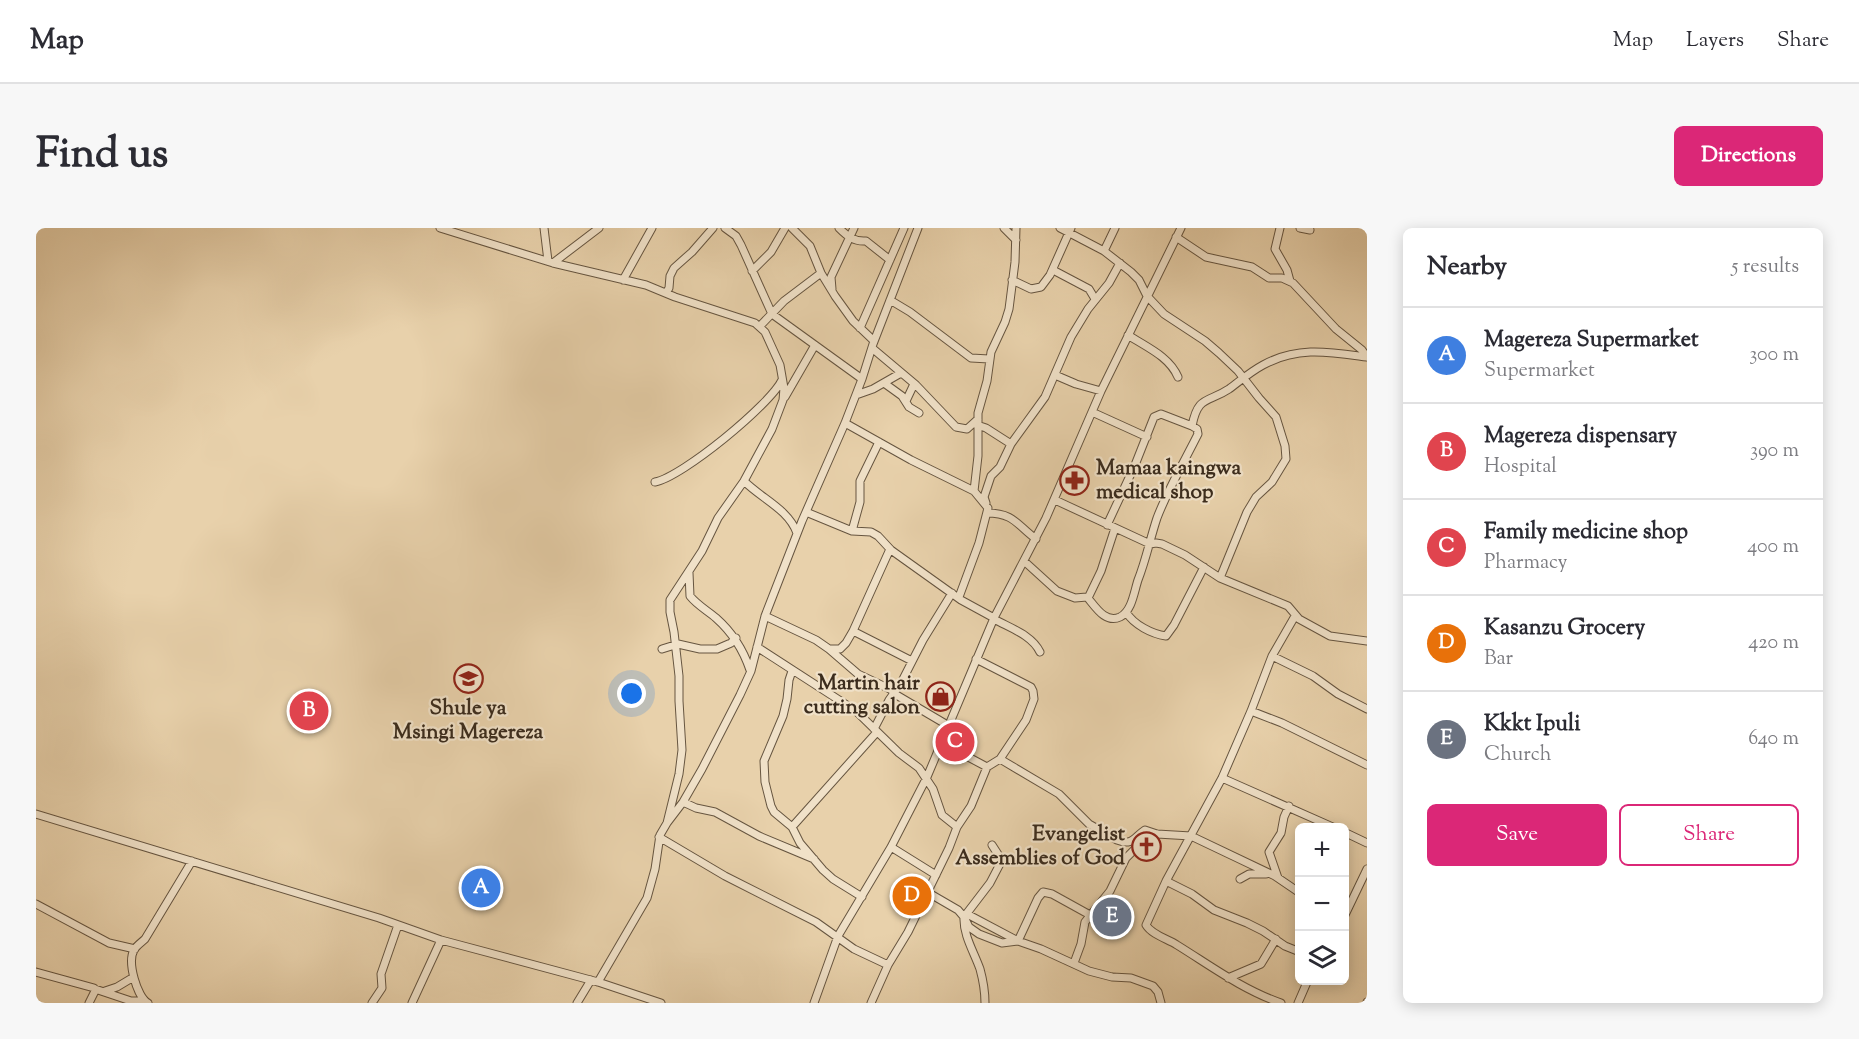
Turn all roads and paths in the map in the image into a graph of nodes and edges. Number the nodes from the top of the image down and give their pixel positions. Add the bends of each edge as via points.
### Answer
1 (440, 228) edge
2 (544, 228) edge
3 (598, 228) edge
4 (652, 228) edge
5 (713, 228) edge
6 (725, 228) edge
7 (785, 228) edge
8 (792, 228) edge
9 (839, 228) edge
10 (854, 228) edge
11 (904, 228) edge
12 (918, 228) edge
13 (1004, 228) edge
14 (1016, 228) edge
15 (1060, 228) edge
16 (1114, 228) edge
17 (1181, 228) edge
18 (1280, 228) edge
19 (1299, 228) edge
20 (447, 230) edge
21 (1310, 230) dead end
22 (1070, 231) edge
23 (1176, 237) junction
24 (850, 238) junction
25 (1016, 240) junction
26 (1104, 250) junction
27 (890, 260) junction
28 (550, 262) junction
29 (1120, 263) junction
30 (1053, 270) junction
31 (752, 271) junction
32 (820, 273) junction
33 (623, 280) junction
34 (1012, 280) junction
35 (1290, 281) junction
36 (666, 293) junction
37 (835, 296) junction
38 (1147, 296) junction
39 (1095, 299) junction
40 (890, 300) junction
41 (772, 314) junction
42 (760, 326) junction
43 (860, 328) junction
44 (1128, 335) junction
45 (815, 345) junction
46 (873, 345) junction
47 (1367, 357) edge
48 (989, 359) junction
49 (901, 373) junction
50 (1055, 375) junction
51 (1178, 377) dead end
52 (1243, 378) junction
53 (862, 379) junction
54 (782, 380) junction
55 (884, 383) junction
56 (914, 384) junction
57 (1101, 391) junction
58 (856, 395) junction
59 (783, 400) junction
60 (906, 401) junction
61 (1092, 412) junction
62 (920, 413) dead end
63 (977, 422) junction
64 (846, 423) junction
65 (1192, 426) junction
66 (1147, 437) junction
67 (879, 442) junction
68 (1011, 444) junction
69 (744, 481) junction
70 (655, 482) dead end
71 (974, 490) junction
72 (1055, 500) junction
73 (987, 509) junction
74 (806, 512) junction
75 (1107, 525) junction
76 (1115, 528) junction
77 (852, 531) junction
78 (797, 533) junction
79 (1036, 539) junction
80 (1150, 544) junction
81 (890, 549) junction
82 (1024, 561) junction
83 (1204, 567) junction
84 (689, 570) junction
85 (1220, 578) junction
86 (956, 595) junction
87 (1088, 598) junction
88 (1126, 612) junction
89 (765, 616) junction
90 (1295, 616) junction
91 (994, 618) junction
92 (853, 631) junction
93 (736, 638) junction
94 (1367, 641) edge
95 (676, 645) junction
96 (757, 647) junction
97 (663, 648) dead end
98 (829, 649) junction
99 (1040, 652) dead end
100 (1272, 656) junction
101 (976, 658) junction
102 (912, 661) junction
103 (750, 671) junction
104 (792, 671) junction
105 (894, 692) junction
106 (1367, 709) edge
107 (1251, 711) junction
108 (949, 726) junction
109 (876, 730) junction
110 (942, 743) junction
111 (1000, 759) junction
112 (1367, 765) edge
113 (987, 767) junction
114 (927, 777) junction
115 (1222, 778) junction
116 (683, 802) junction
117 (1289, 806) junction
118 (36, 814) edge
119 (667, 823) junction
120 (1325, 823) edge
121 (792, 827) junction
122 (957, 827) junction
123 (1157, 834) junction
124 (1349, 834) edge
125 (659, 837) junction
126 (1191, 837) junction
127 (1367, 843) edge
128 (992, 845) dead end
129 (891, 847) junction
130 (814, 859) junction
131 (192, 861) junction
132 (1367, 869) edge
133 (1268, 873) junction
134 (936, 874) junction
135 (1278, 878) junction
136 (1240, 879) dead end
137 (1166, 882) junction
138 (1295, 890) edge
139 (927, 892) junction
140 (862, 897) junction
141 (36, 904) edge
142 (1349, 907) edge
143 (966, 915) junction
144 (1090, 915) junction
145 (398, 925) junction
146 (838, 936) junction
147 (441, 939) junction
148 (1276, 939) junction
149 (1018, 941) junction
150 (135, 949) junction
151 (1295, 950) edge
152 (1074, 963) junction
153 (888, 965) junction
154 (36, 972) edge
155 (132, 978) junction
156 (1228, 978) junction
157 (595, 981) junction
158 (1306, 985) edge
159 (95, 989) junction
160 (103, 991) junction
161 (1299, 999) edge
162 (142, 1002) edge
163 (89, 1003) edge
164 (372, 1003) edge
165 (412, 1003) edge
166 (577, 1003) edge
167 (661, 1003) edge
168 (814, 1003) edge
169 (871, 1003) edge
170 (986, 1003) edge
171 (1161, 1003) edge
172 (1281, 1003) edge
173 (1290, 1003) edge

1 - 20 street
2 - 28 street
3 - 28 street
4 - 33 street
5 - 36 street via 674,268
6 - 31 street via 738,240
7 - 31 street via 765,259
8 - 32 street via 810,246
9 - 24 street
10 - 24 street
11 - 27 street
12 - 40 street
13 - 25 street
14 - 25 street
15 - 22 street
16 - 26 street
17 - 23 street
18 - 35 street via 1275,249
19 - 21 street
20 - 28 street
22 - 26 street
22 - 30 street
23 - 35 street via 1211,259 1251,267 1272,279
23 - 38 street
24 - 27 street via 866,241
24 - 37 street via 831,277
25 - 34 street
26 - 29 street
27 - 43 street
28 - 33 street
29 - 38 street via 1139,280
29 - 39 street
30 - 34 street via 1041,287 1031,289
30 - 39 street via 1089,290
31 - 41 street
32 - 37 street
32 - 41 street
33 - 36 street
34 - 48 street via 1009,309
35 - 47 street
36 - 42 street
37 - 43 street
38 - 44 street
38 - 52 street via 1168,318 1205,341
39 - 50 street via 1067,345
40 - 46 street
40 - 48 street via 971,358
41 - 42 street
41 - 45 street
42 - 54 street via 780,365
43 - 46 street
44 - 51 street via 1164,358
44 - 57 street
45 - 53 street
45 - 59 street
46 - 49 street
46 - 53 street
47 - 52 street via 1304,351 1265,364
48 - 63 street
49 - 55 street
49 - 56 street
50 - 57 street
50 - 68 street via 1045,397
52 - 65 street via 1202,403
52 - 85 street via 1275,414 1286,456 1282,468 1247,512
53 - 58 street
54 - 59 street
54 - 70 street via 744,423
55 - 58 street
55 - 60 street
56 - 60 street
56 - 63 street via 956,427 967,429
57 - 61 street
58 - 64 street
59 - 69 street
60 - 62 street
61 - 66 street
61 - 72 street
63 - 68 street
63 - 71 street
64 - 67 street
64 - 74 street
65 - 66 street via 1159,414 1154,417
65 - 80 street via 1198,434 1164,501
66 - 75 street
67 - 71 street
67 - 77 street via 860,481 860,502
68 - 73 street via 989,479 984,497
69 - 78 street via 785,513
69 - 84 street
71 - 73 street
72 - 75 street
72 - 79 street
73 - 79 street via 1017,521
73 - 86 street via 979,543
74 - 77 street
74 - 78 street
75 - 76 street
76 - 80 street
76 - 87 street
77 - 81 street via 871,532
78 - 89 street
79 - 82 street
80 - 83 street via 1160,543
80 - 88 street
81 - 86 street
81 - 92 street
82 - 87 street via 1058,591
82 - 91 street
83 - 85 street
83 - 88 street via 1166,636 1133,622
84 - 93 street via 692,599
84 - 95 street via 669,606
85 - 90 street via 1287,606
86 - 91 street
86 - 102 street via 938,614
87 - 88 street via 1109,617 1118,618
89 - 96 street
89 - 98 street
90 - 94 street via 1330,636
90 - 100 street
91 - 99 street via 1025,635
91 - 101 street
92 - 98 street via 840,649
92 - 102 street
93 - 95 street via 717,649
93 - 103 street
95 - 97 street
95 - 119 street via 682,750
96 - 103 street
96 - 104 street
98 - 105 street via 858,674
100 - 106 street
100 - 107 street
101 - 108 street
101 - 111 street via 1033,691 1033,705 1022,728
102 - 105 street
103 - 116 street
104 - 109 street via 856,711
104 - 121 street via 783,716 764,768 774,812
105 - 108 street
105 - 109 street
107 - 112 street
107 - 115 street
108 - 110 street
109 - 114 street
109 - 121 street
110 - 113 street
110 - 114 street
111 - 113 street
111 - 123 street via 1052,789 1089,824 1117,840 1132,841 1145,830
113 - 122 street via 971,806
114 - 122 street via 942,815
114 - 129 street
115 - 117 street
115 - 126 street
116 - 119 street
116 - 130 street via 715,812
117 - 120 street
117 - 135 street via 1281,833 1269,852
118 - 131 street
119 - 125 street
121 - 130 street
122 - 134 street
123 - 126 street
123 - 144 street via 1145,839 1126,858 1110,891
124 - 127 street
125 - 146 street
125 - 157 street via 647,898
126 - 133 street
126 - 137 street
128 - 143 street via 1001,862
129 - 134 street
129 - 140 street
130 - 140 street via 833,879
131 - 145 street
131 - 150 street
132 - 142 street
133 - 135 street
133 - 136 street via 1249,874
134 - 139 street
135 - 138 street
137 - 148 street
137 - 156 street via 1147,927
139 - 143 street
139 - 153 street
140 - 146 street
141 - 150 street via 109,943
143 - 149 street
143 - 149 street via 969,927 979,934 1002,943
143 - 170 street via 966,932 984,983
144 - 149 street via 1044,892
144 - 152 street via 1083,925
145 - 147 street
145 - 164 street via 381,974 382,988
146 - 153 street via 854,949
146 - 168 street
147 - 157 street
147 - 165 street
148 - 151 street
148 - 156 street via 1261,964
149 - 152 street
150 - 155 street
152 - 171 street via 1089,971 1153,986
153 - 169 street
154 - 159 street
155 - 160 street
155 - 162 street
156 - 172 street
157 - 166 street
157 - 167 street
158 - 161 street
159 - 160 street
159 - 163 street
160 - 162 street
161 - 173 street

